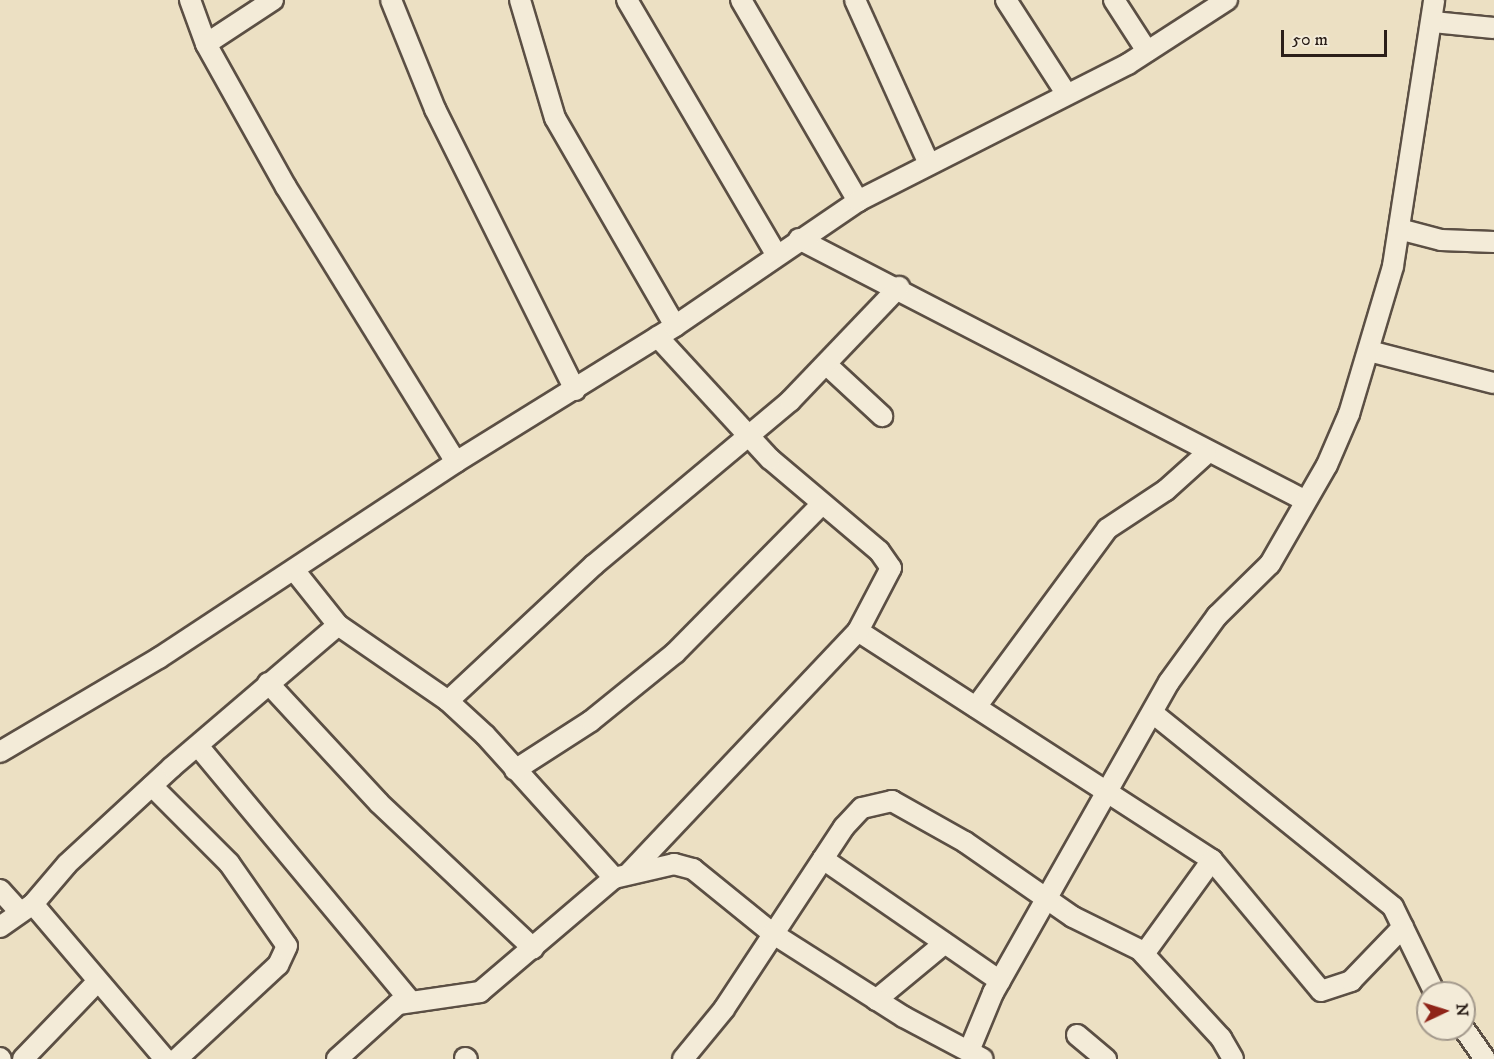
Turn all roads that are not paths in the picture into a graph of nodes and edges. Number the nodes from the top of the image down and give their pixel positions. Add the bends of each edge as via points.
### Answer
1 (190, 0) edge
2 (273, 0) edge
3 (392, 0) edge
4 (520, 0) edge
5 (627, 0) edge
6 (741, 0) edge
7 (855, 0) edge
8 (1006, 0) edge
9 (1114, 0) edge
10 (1227, 0) edge
11 (1434, 0) edge
12 (1433, 22) junction
13 (1494, 28) edge
14 (206, 44) junction
15 (1147, 51) junction
16 (1066, 93) junction
17 (928, 162) junction
18 (858, 201) junction
19 (1399, 228) junction
20 (799, 239) junction
21 (1494, 242) edge
22 (776, 254) junction
23 (899, 287) junction
24 (675, 326) junction
25 (658, 337) junction
26 (1369, 351) junction
27 (828, 366) junction
28 (1494, 383) edge
29 (575, 390) junction
30 (882, 416) dead end
31 (750, 436) junction
32 (1206, 453) junction
33 (456, 462) junction
34 (1304, 500) junction
35 (821, 505) junction
36 (294, 570) junction
37 (338, 625) junction
38 (858, 631) junction
39 (268, 683) junction
40 (448, 701) junction
41 (976, 707) junction
42 (1154, 714) junction
43 (198, 746) junction
44 (4, 754) edge
45 (515, 770) junction
46 (152, 786) junction
47 (1104, 790) junction
48 (823, 860) junction
49 (1212, 860) junction
50 (622, 875) junction
51 (0, 890) edge
52 (1046, 899) junction
53 (26, 908) junction
54 (0, 927) edge
55 (1403, 927) junction
56 (772, 933) junction
57 (945, 943) junction
58 (533, 948) junction
59 (1144, 954) junction
60 (1000, 981) junction
61 (1429, 981) edge
62 (97, 982) junction
63 (410, 1000) junction
64 (876, 1000) junction
65 (1077, 1035) dead end
66 (1472, 1041) edge
67 (976, 1055) edge
68 (23, 1059) edge
69 (165, 1059) edge
70 (177, 1059) edge
71 (337, 1059) edge
72 (683, 1059) edge
73 (1106, 1059) edge
74 (1233, 1059) edge
75 (1485, 1059) edge

1 - 14 street
2 - 14 street
3 - 29 street via 435,109
4 - 24 street via 555,118
5 - 22 street
6 - 18 street
7 - 17 street
8 - 16 street
9 - 15 street
10 - 15 street
11 - 12 street
12 - 13 street
12 - 19 street
14 - 33 street via 286,187
15 - 16 street
16 - 17 street via 994,134
17 - 18 street
18 - 20 street
19 - 21 street via 1441,240
19 - 26 street
20 - 22 street
20 - 23 street
22 - 24 street
23 - 27 street
23 - 32 street
24 - 25 street
25 - 29 street
25 - 31 street
26 - 28 street
26 - 34 street via 1327,465
27 - 30 street
27 - 31 street
29 - 33 street
31 - 35 street
31 - 40 street via 594,566
32 - 34 street
32 - 41 street via 1166,490 1107,529
33 - 36 street
34 - 42 street via 1270,564 1198,638
35 - 38 street via 879,551 891,568
35 - 45 street via 636,687
36 - 37 street
36 - 44 street
37 - 39 street
37 - 40 street
38 - 41 street
38 - 50 street
39 - 43 street
39 - 58 street via 379,803
40 - 45 street
41 - 47 street
42 - 47 street
42 - 55 street via 1393,906
43 - 46 street
43 - 63 street
45 - 50 street
46 - 53 street via 67,864
46 - 70 street via 229,863 287,946 278,965
47 - 49 street
47 - 52 street
48 - 52 street via 862,808 892,801 964,842
48 - 56 street
48 - 57 street
49 - 55 street via 1320,991 1351,981
49 - 59 street
50 - 56 street via 655,865 693,869
50 - 58 street
51 - 53 street
52 - 59 street
52 - 60 street
53 - 54 street
53 - 62 street
55 - 61 street
56 - 64 street
56 - 72 street via 724,1010
57 - 60 street
57 - 64 street
58 - 63 street via 480,992 445,1000
59 - 74 street via 1221,1038
60 - 67 street
62 - 68 street
62 - 69 street
63 - 71 street via 387,1010
64 - 67 street
65 - 73 street
66 - 75 street

